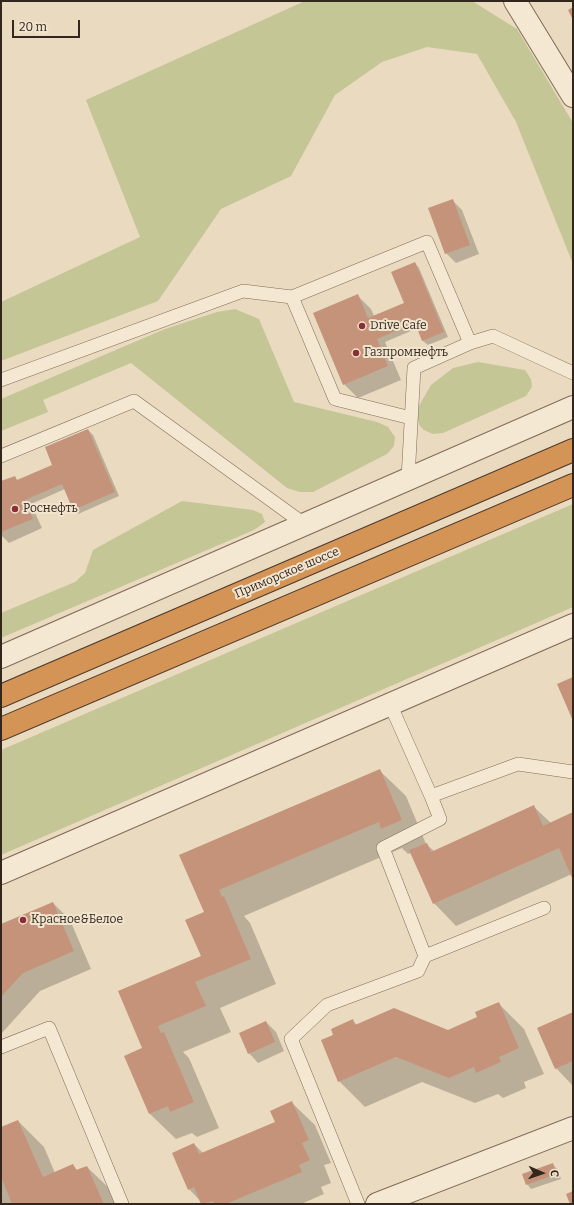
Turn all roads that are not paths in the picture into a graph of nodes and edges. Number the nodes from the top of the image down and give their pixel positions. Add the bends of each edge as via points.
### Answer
1 (515, 1) edge
2 (571, 87) edge
3 (292, 297) junction
4 (470, 343) junction
5 (573, 373) edge
6 (1, 380) edge
7 (573, 407) edge
8 (411, 418) junction
9 (573, 450) edge
10 (1, 456) edge
11 (408, 479) junction
12 (573, 484) edge
13 (304, 524) junction
14 (573, 625) edge
15 (1, 657) edge
16 (1, 696) edge
17 (390, 704) junction
18 (1, 729) edge
19 (573, 772) edge
20 (431, 796) junction
21 (1, 873) edge
22 (544, 908) dead end
23 (425, 956) junction
24 (1, 1047) edge
25 (573, 1128) edge
26 (122, 1204) edge
27 (358, 1204) edge
28 (377, 1204) edge

1 - 2 street
3 - 4 lane via 427,242
3 - 6 lane via 243,291
3 - 8 lane via 335,399
4 - 5 lane via 493,336
4 - 8 lane via 414,368
7 - 11 street
8 - 11 lane
9 - 16 highway, Приморское шоссе
10 - 13 lane via 134,401
11 - 13 street
12 - 18 highway
13 - 15 street
14 - 17 street
17 - 20 lane
17 - 21 street
19 - 20 lane via 518,764
20 - 23 lane via 440,819 383,848
22 - 23 lane
23 - 27 lane via 418,970 327,1005 291,1039
24 - 26 lane via 49,1028
25 - 28 street

